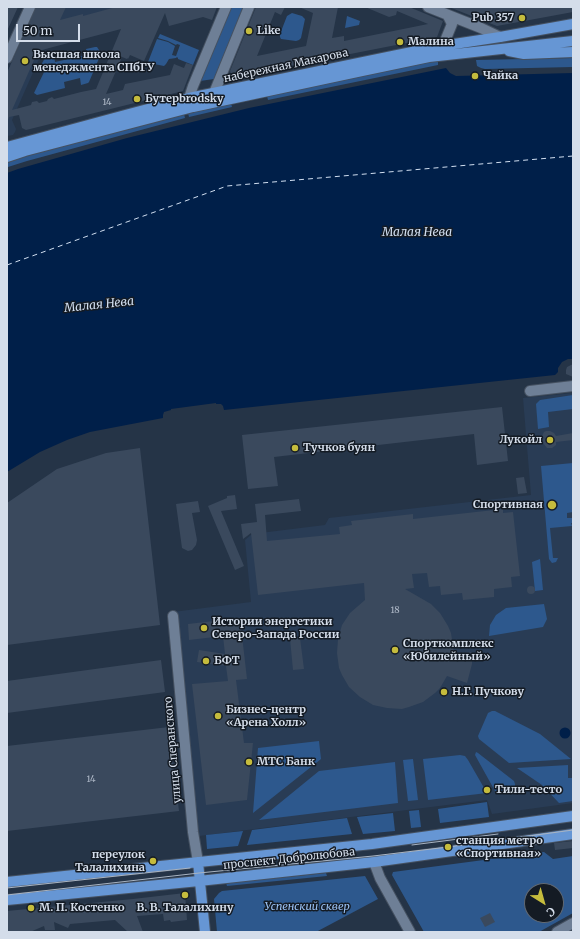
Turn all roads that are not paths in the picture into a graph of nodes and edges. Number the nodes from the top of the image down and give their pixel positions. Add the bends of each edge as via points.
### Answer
1 (30, 7) edge
2 (226, 7) edge
3 (249, 7) edge
4 (428, 7) edge
5 (448, 16) junction
6 (573, 24) edge
7 (500, 37) junction
8 (573, 41) edge
9 (441, 46) junction
10 (497, 49) junction
11 (573, 52) edge
12 (7, 58) edge
13 (214, 93) junction
14 (191, 103) junction
15 (209, 104) junction
16 (7, 147) edge
17 (7, 157) edge
18 (573, 386) edge
19 (530, 391) dead end
20 (172, 616) dead end
21 (573, 816) edge
22 (573, 834) edge
23 (198, 862) junction
24 (374, 862) junction
25 (199, 881) junction
26 (7, 882) edge
27 (7, 900) edge
28 (573, 923) edge
29 (205, 932) edge
30 (410, 932) edge
31 (557, 932) edge

1 - 12 street
2 - 14 street via 193,86
3 - 13 street
4 - 5 street
5 - 7 street
5 - 9 street via 452,24
6 - 7 main road, набережная Макарова
7 - 9 main road, набережная Макарова
8 - 10 main road, набережная Макарова
9 - 13 main road, набережная Макарова
10 - 11 main road via 524,54
10 - 15 main road, набережная Макарова via 429,57
13 - 14 main road, набережная Макарова
13 - 15 street
14 - 15 main road, набережная Макарова
14 - 16 main road, набережная Макарова via 107,120
14 - 17 main road, набережная Макарова
18 - 19 street
20 - 23 street, улица Сперанского
21 - 23 main road, проспект Добролюбова via 372,844
22 - 24 main road, проспект Добролюбова
23 - 25 main road, улица Сперанского
23 - 26 main road, проспект Добролюбова
24 - 25 main road, проспект Добролюбова
24 - 30 street
25 - 27 main road, проспект Добролюбова
25 - 29 main road
28 - 31 street

